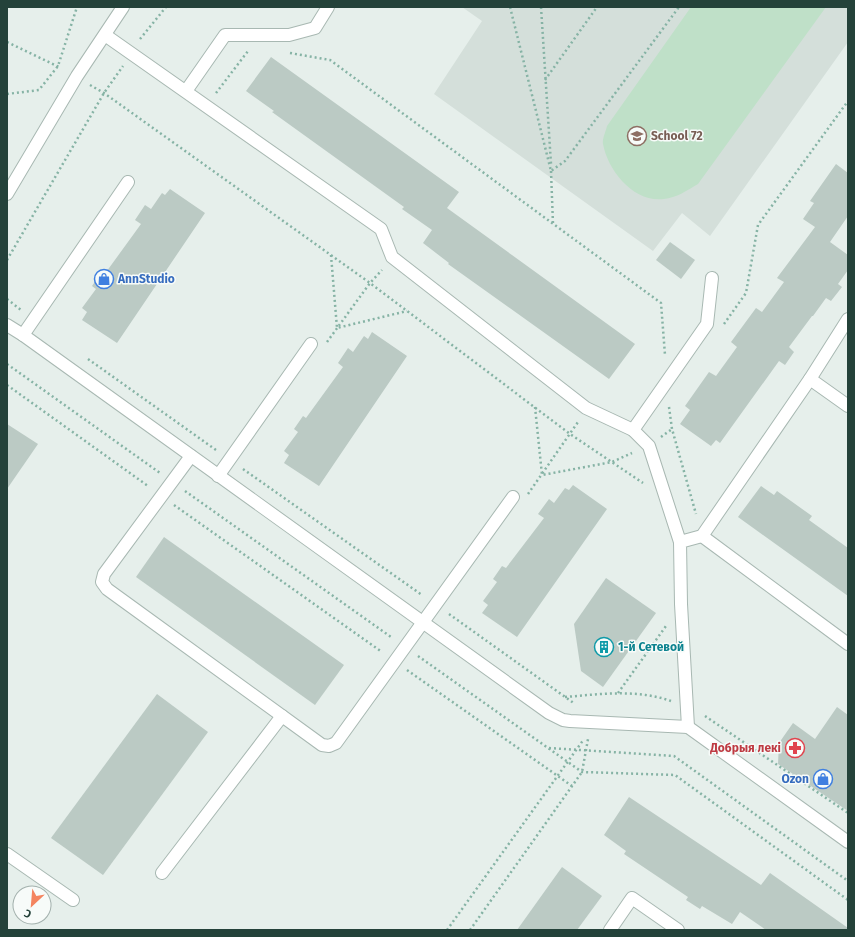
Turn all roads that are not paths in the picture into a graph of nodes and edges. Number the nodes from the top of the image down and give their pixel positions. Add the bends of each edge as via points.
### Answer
1 (123, 7) edge
2 (328, 7) edge
3 (105, 35) junction
4 (186, 91) junction
5 (128, 182) dead end
6 (7, 194) edge
7 (712, 278) dead end
8 (848, 319) edge
9 (7, 325) edge
10 (23, 335) junction
11 (311, 344) dead end
12 (810, 379) junction
13 (848, 406) edge
14 (632, 430) junction
15 (191, 456) junction
16 (218, 476) junction
17 (512, 497) dead end
18 (702, 536) junction
19 (680, 542) junction
20 (423, 623) junction
21 (848, 644) edge
22 (282, 716) junction
23 (688, 727) junction
24 (848, 842) edge
25 (7, 854) edge
26 (162, 873) dead end
27 (73, 900) dead end
28 (610, 930) edge
29 (678, 930) edge

1 - 3 lane
2 - 4 lane via 315,28 289,35 224,35
3 - 4 lane
3 - 6 lane via 77,76
4 - 14 lane via 381,229 392,257 586,408
5 - 10 lane
7 - 14 lane via 707,324
8 - 12 lane
9 - 10 lane
10 - 15 lane
11 - 16 lane
12 - 13 lane
12 - 18 lane
14 - 19 lane via 649,446
15 - 16 lane
15 - 22 lane via 104,574 102,582 107,590
16 - 20 lane
17 - 20 lane
18 - 19 lane
18 - 21 lane
19 - 23 lane
20 - 22 lane via 336,743 322,745
20 - 23 lane via 549,713 563,720
22 - 26 lane
23 - 24 lane
25 - 27 lane
28 - 29 lane via 632,898

